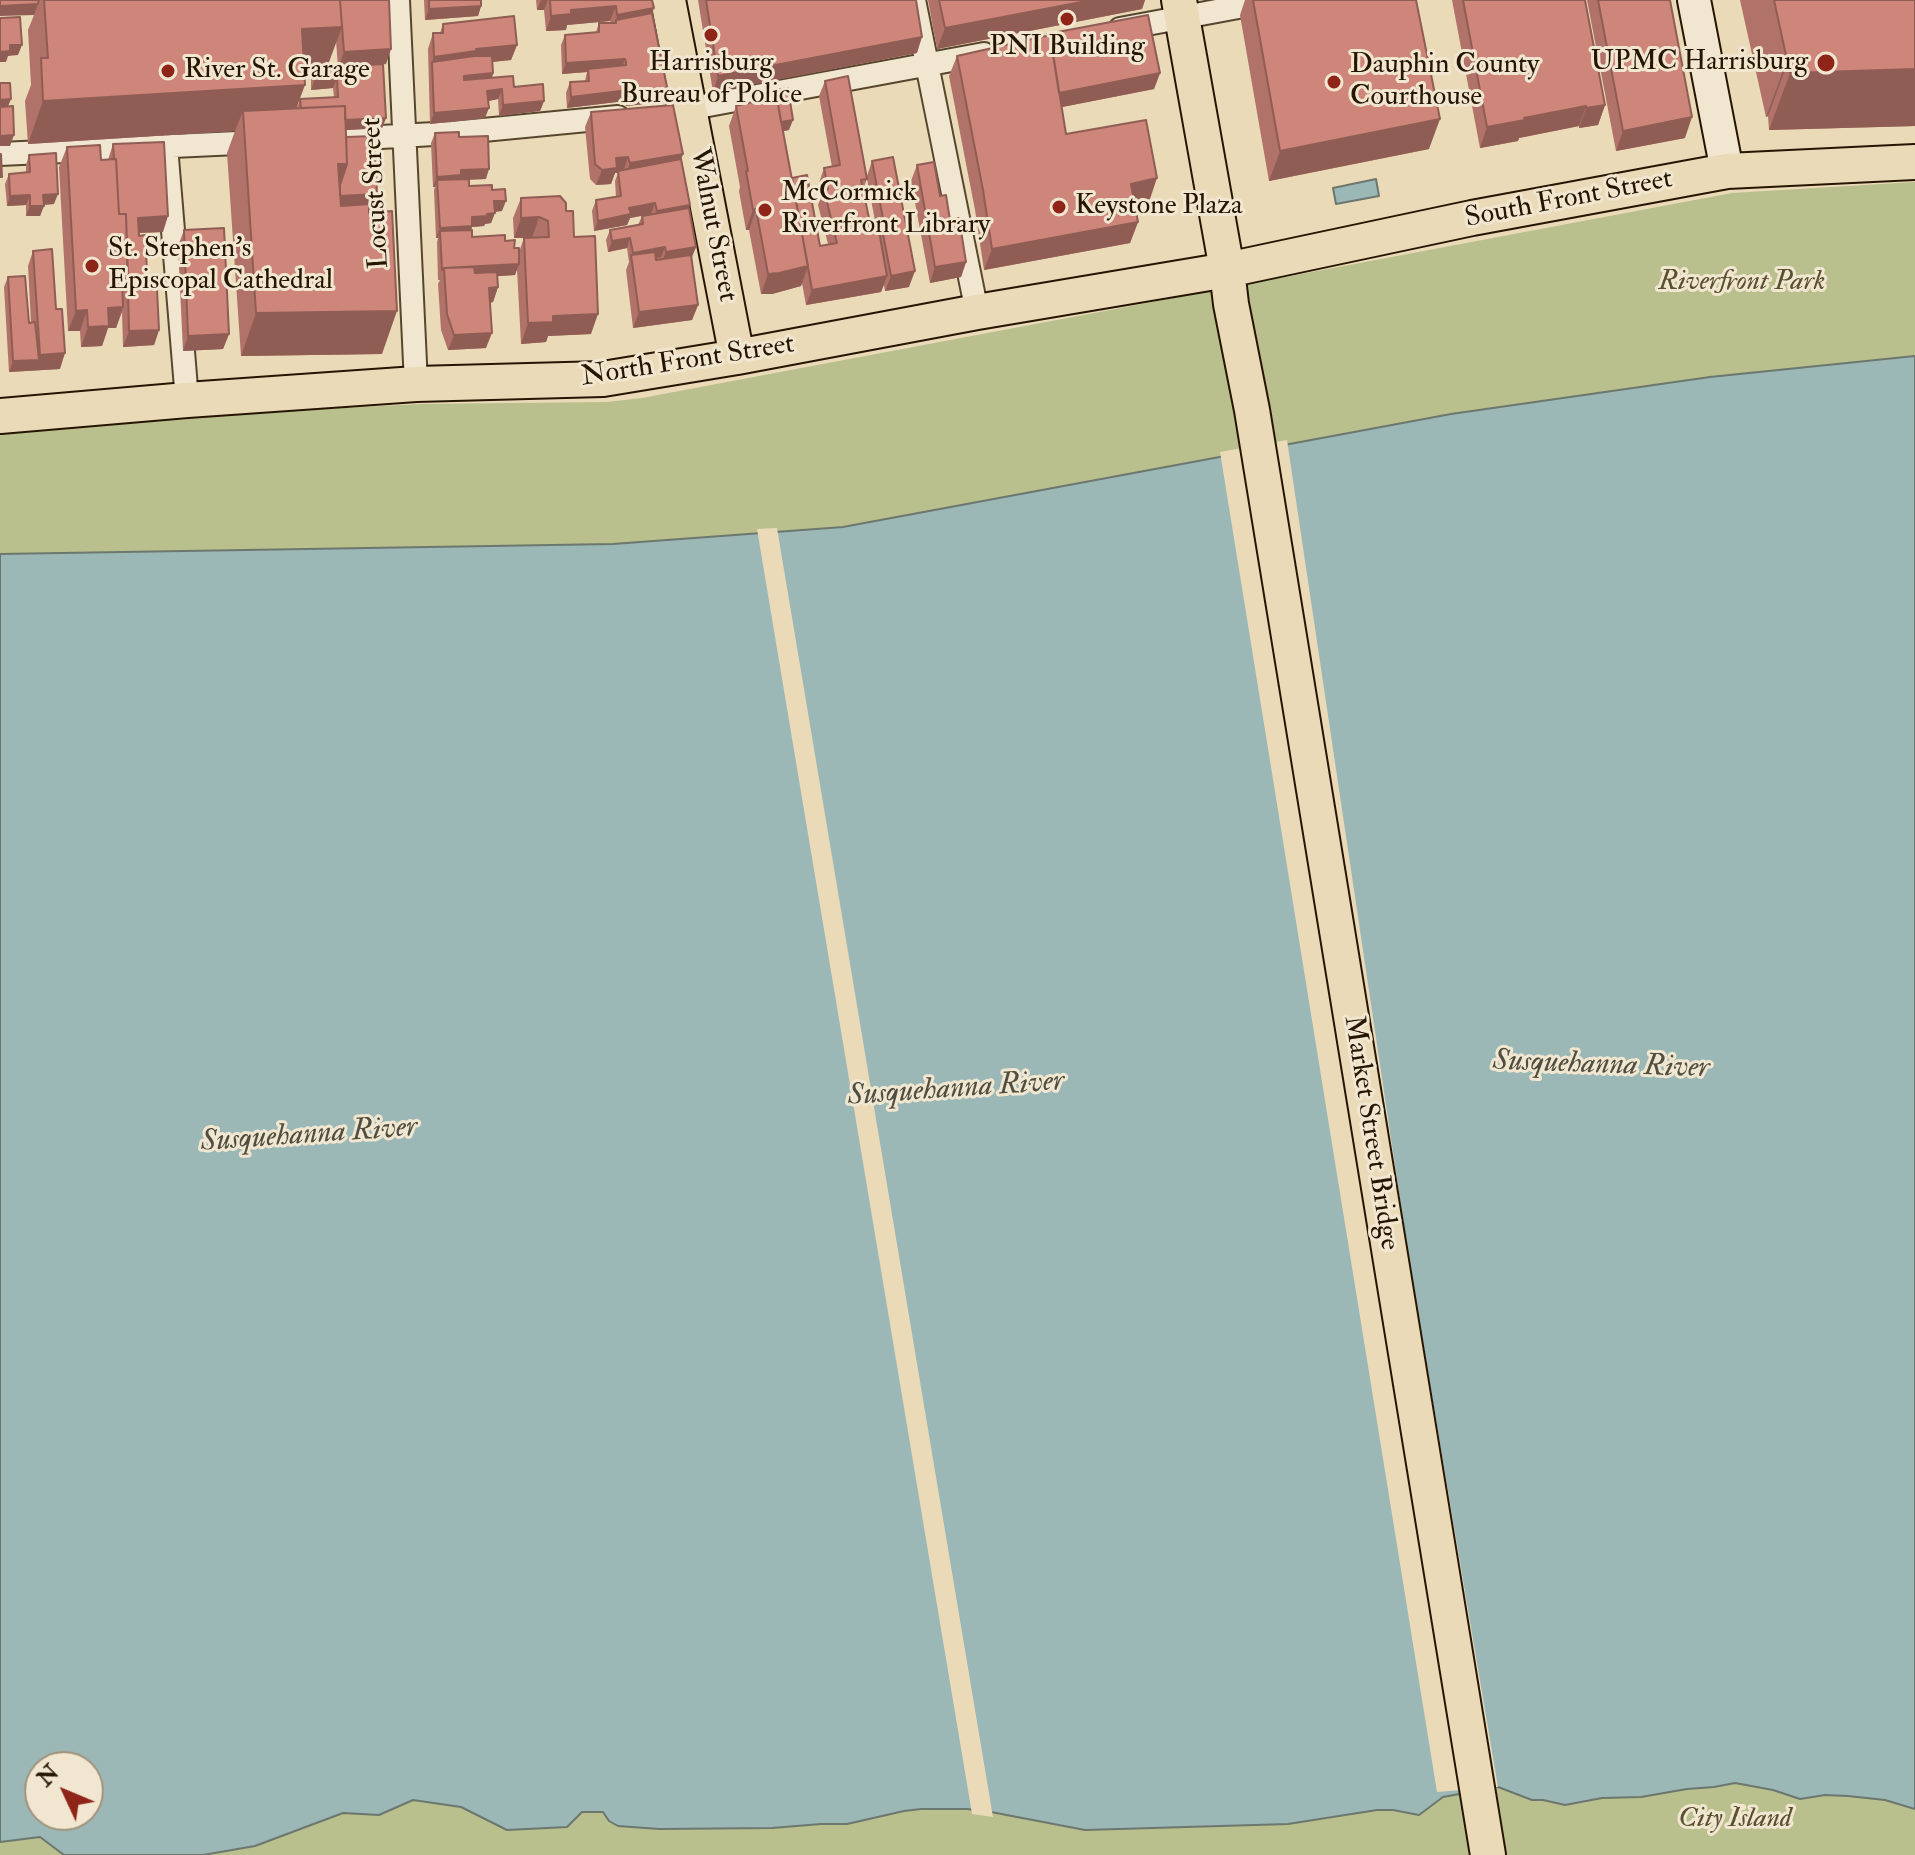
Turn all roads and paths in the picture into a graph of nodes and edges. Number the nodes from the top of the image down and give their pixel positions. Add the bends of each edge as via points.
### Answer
1 (398, 0) edge
2 (668, 0) edge
3 (914, 0) edge
4 (1276, 0) edge
5 (1694, 0) edge
6 (1181, 8) edge
7 (1105, 31) edge
8 (1001, 51) edge
9 (926, 65) junction
10 (676, 111) junction
11 (633, 115) edge
12 (404, 135) junction
13 (323, 140) edge
14 (281, 141) edge
15 (166, 146) junction
16 (0, 154) edge
17 (1915, 162) edge
18 (1727, 171) junction
19 (1227, 270) junction
20 (977, 312) junction
21 (737, 357) junction
22 (416, 384) junction
23 (187, 400) junction
24 (0, 416) edge
25 (1488, 1855) edge

1 - 12 street, Locust Street
2 - 10 main road, Walnut Street
3 - 9 street
4 - 6 street
5 - 18 main road
6 - 7 street
6 - 19 main road, Market Street Bridge
8 - 9 street
9 - 10 street
9 - 20 street
10 - 21 main road, Walnut Street
11 - 12 street
12 - 13 street
12 - 22 street, Locust Street
14 - 15 street
15 - 16 street
15 - 23 street
17 - 18 main road, South Front Street
18 - 19 main road, South Front Street
19 - 20 main road, North Front Street
19 - 25 main road, Market Street Bridge
20 - 21 main road, North Front Street
21 - 22 main road, North Front Street via 603,379
22 - 23 main road, North Front Street
23 - 24 main road, North Front Street

